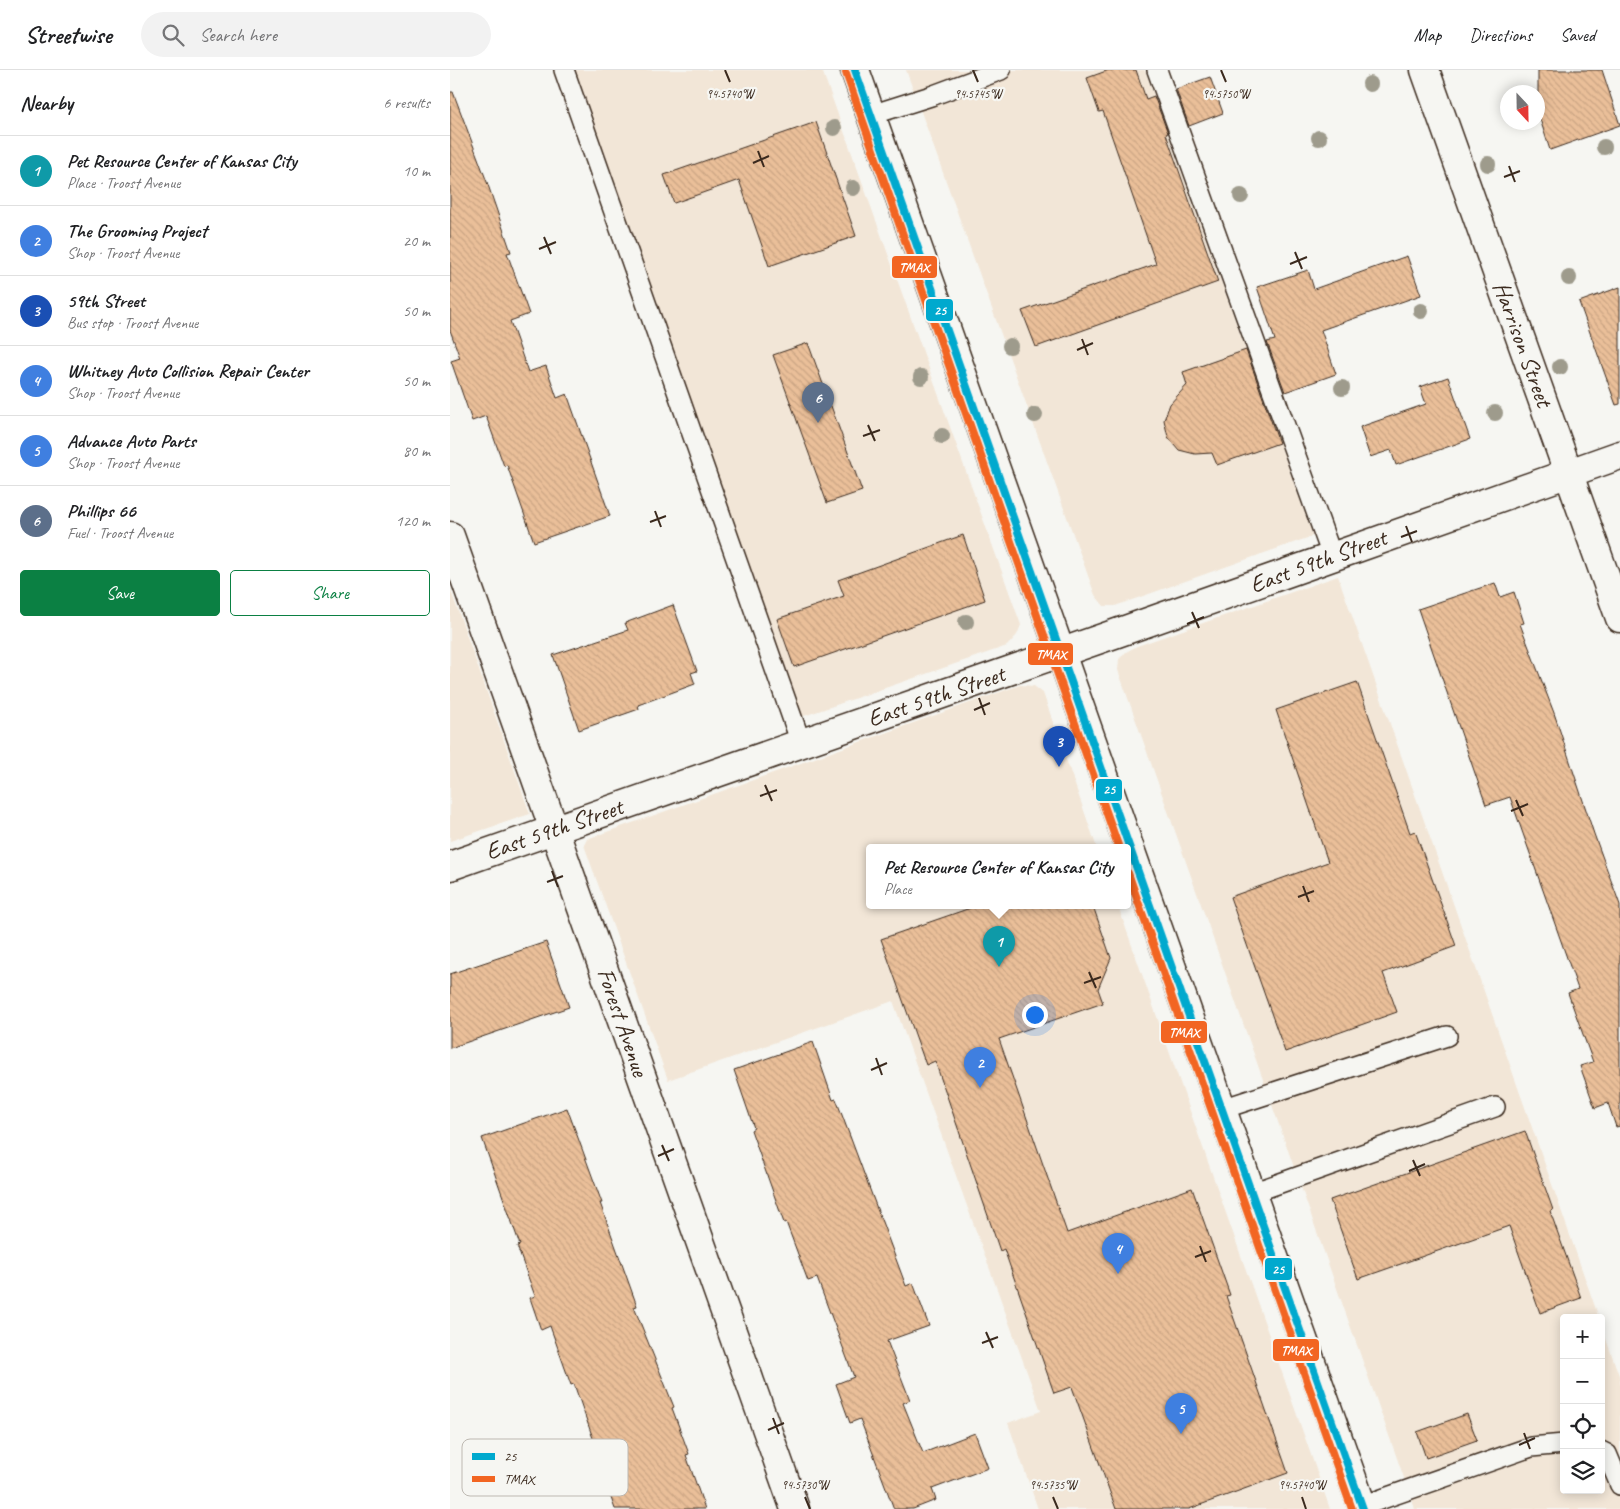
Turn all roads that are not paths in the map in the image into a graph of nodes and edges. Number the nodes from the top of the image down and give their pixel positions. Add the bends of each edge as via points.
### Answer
1 (564, 70) edge
2 (855, 70) edge
3 (1000, 70) edge
4 (1158, 70) edge
5 (1426, 70) edge
6 (871, 116) junction
7 (1620, 455) edge
8 (1568, 473) junction
9 (450, 536) edge
10 (1332, 556) junction
11 (1620, 618) edge
12 (1060, 653) junction
13 (801, 743) junction
14 (555, 829) junction
15 (1128, 844) edge
16 (1131, 853) edge
17 (450, 866) edge
18 (1447, 1036) dead end
19 (1495, 1108) dead end
20 (1222, 1109) junction
21 (1252, 1194) junction
22 (1560, 1444) edge
23 (1605, 1453) edge
24 (1620, 1486) edge
25 (1363, 1508) edge
26 (795, 1509) edge

1 - 13 lane
2 - 6 street
3 - 6 lane
4 - 10 lane
5 - 8 street, Harrison Street
6 - 12 street
7 - 8 street, East 59th Street
8 - 10 street, East 59th Street
8 - 11 street, Harrison Street
9 - 14 street, Forest Avenue
10 - 12 street, East 59th Street
12 - 13 street, East 59th Street
12 - 15 street
13 - 14 street, East 59th Street
14 - 17 street, East 59th Street
14 - 26 street, Forest Avenue
16 - 20 street
18 - 20 lane
19 - 21 lane
20 - 21 street
21 - 25 street
22 - 25 lane via 1531,1447
23 - 24 lane

